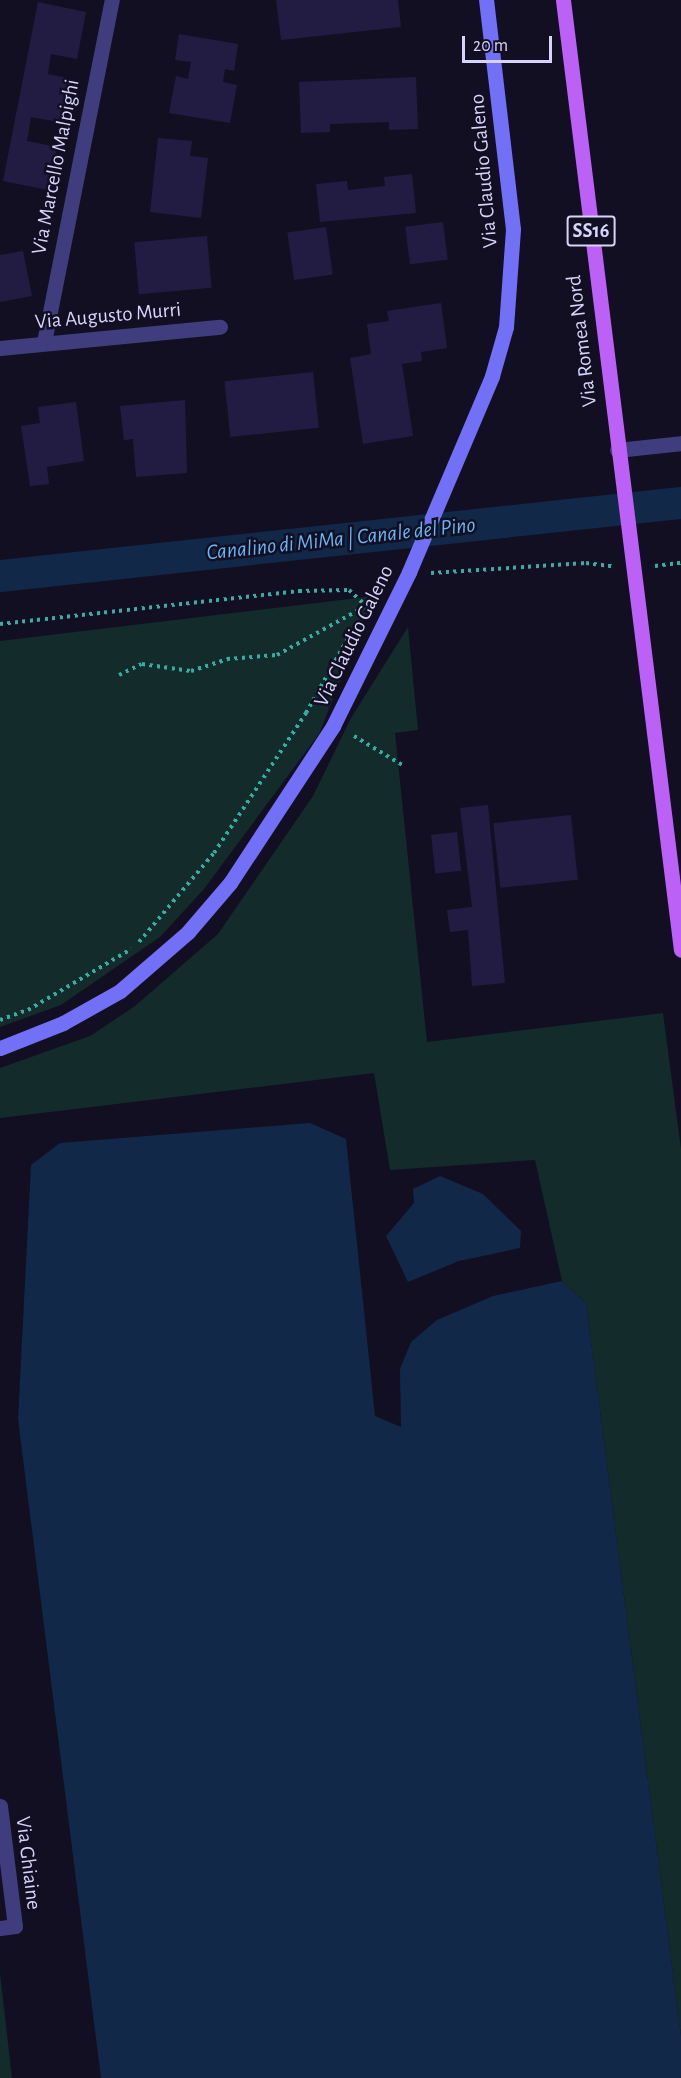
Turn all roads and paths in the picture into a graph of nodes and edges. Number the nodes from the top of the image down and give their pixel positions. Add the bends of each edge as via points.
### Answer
1 (112, 0) edge
2 (486, 0) edge
3 (563, 0) edge
4 (220, 327) dead end
5 (44, 342) junction
6 (0, 348) edge
7 (681, 443) edge
8 (617, 456) junction
9 (630, 569) junction
10 (409, 572) junction
11 (367, 606) junction
12 (361, 616) dead end
13 (384, 622) junction
14 (0, 624) edge
15 (350, 635) dead end
16 (119, 675) dead end
17 (335, 723) junction
18 (404, 766) dead end
19 (681, 950) edge
20 (0, 1020) edge
21 (0, 1048) edge
22 (0, 1806) edge
23 (7, 1927) edge

1 - 5 street, Via Marcello Malpighi
2 - 10 street, Via Claudio Galeno via 510,188 513,271 506,327 492,376
3 - 8 main road, Via Romea Nord / SS16
4 - 5 street, Via Augusto Murri
5 - 6 street, Via Augusto Murri
7 - 8 street
8 - 9 main road, SS16
9 - 10 path via 586,563 470,573
9 - 19 main road, SS16
10 - 13 street, Via Claudio Galeno
11 - 12 path
11 - 13 path
11 - 14 path via 349,590 299,591
11 - 16 path via 278,655 227,660 191,670 142,664
13 - 17 street, Via Claudio Galeno
15 - 20 path via 306,713 214,853 135,946 28,1010
17 - 18 path
17 - 21 street, Via Claudio Galeno via 230,883 167,953 120,991 63,1023
22 - 23 street, Via Ghiaine

